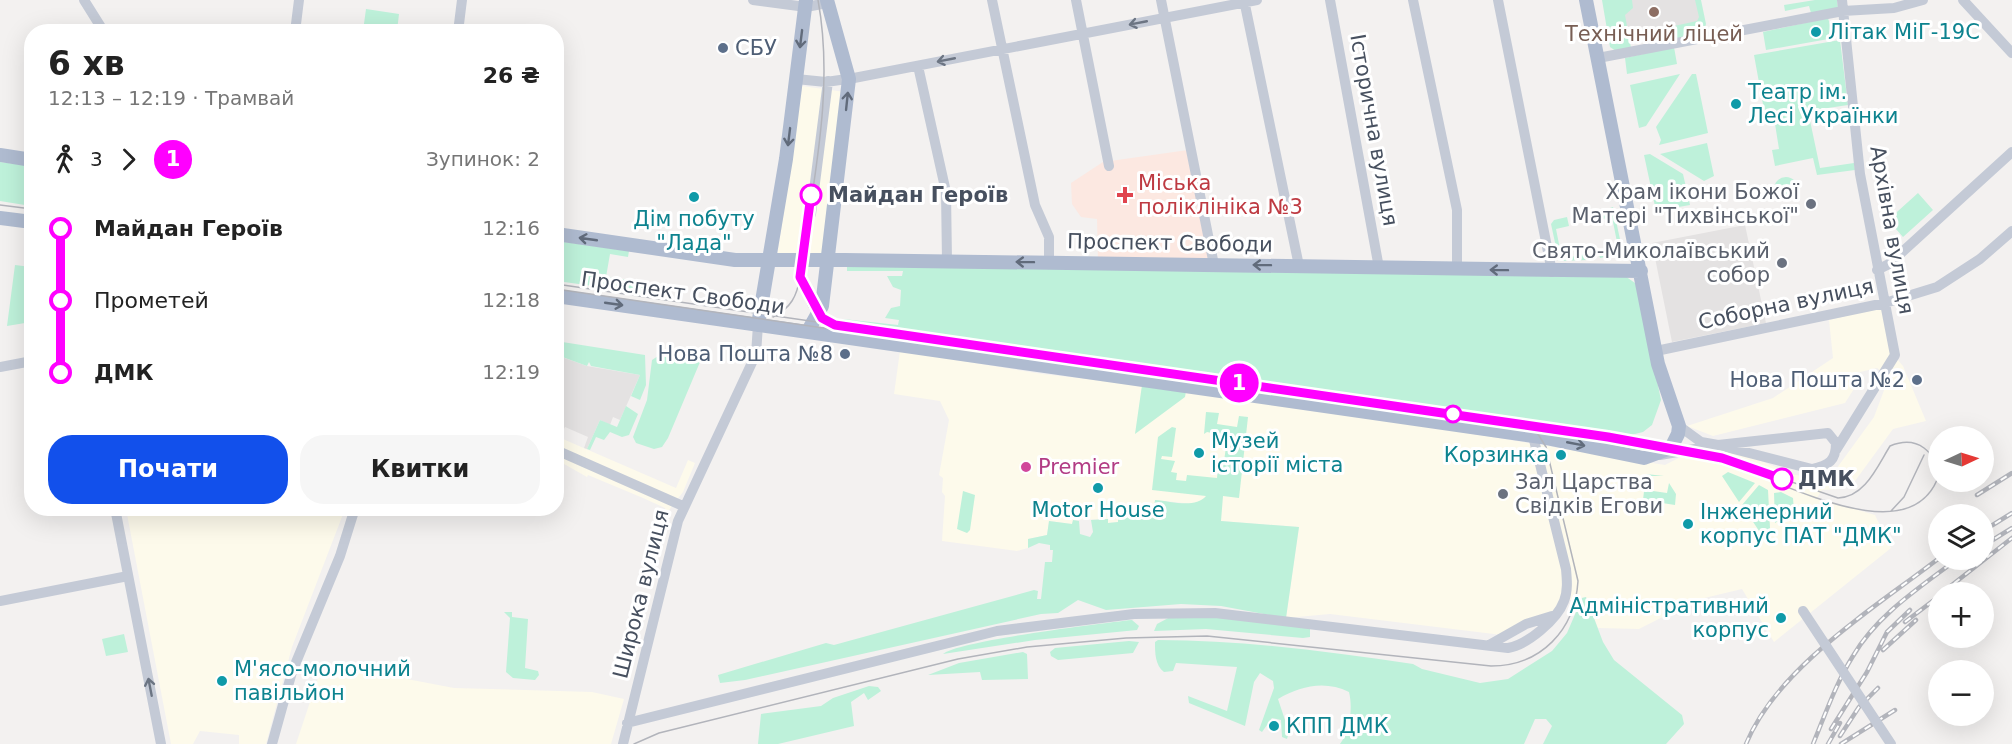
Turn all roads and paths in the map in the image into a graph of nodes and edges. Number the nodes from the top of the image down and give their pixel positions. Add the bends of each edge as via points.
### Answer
1 (84, 0) edge
2 (299, 0) edge
3 (462, 0) edge
4 (753, 0) edge
5 (992, 0) edge
6 (1076, 0) edge
7 (1161, 0) edge
8 (1257, 0) edge
9 (1330, 0) edge
10 (1413, 0) edge
11 (1498, 0) edge
12 (1586, 0) edge
13 (1923, 0) edge
14 (1963, 0) edge
15 (827, 1) edge
16 (1244, 1) edge
17 (806, 4) edge
18 (1843, 6) edge
19 (1164, 18) junction
20 (99, 24) edge
21 (296, 24) edge
22 (459, 24) edge
23 (1084, 34) junction
24 (1001, 50) junction
25 (2012, 53) edge
26 (1598, 58) junction
27 (918, 66) junction
28 (796, 79) junction
29 (849, 79) junction
30 (828, 81) junction
31 (2012, 152) edge
32 (0, 155) edge
33 (24, 159) edge
34 (1109, 166) dead end
35 (811, 214) dead end
36 (0, 218) edge
37 (24, 221) edge
38 (2012, 231) edge
39 (564, 235) edge
40 (826, 260) junction
41 (947, 261) junction
42 (767, 262) junction
43 (1049, 262) junction
44 (1214, 265) junction
45 (1299, 266) junction
46 (1379, 268) junction
47 (1457, 269) junction
48 (1877, 270) junction
49 (1641, 271) junction
50 (1552, 272) junction
51 (564, 297) edge
52 (1885, 303) junction
53 (758, 325) junction
54 (808, 331) junction
55 (1656, 351) junction
56 (24, 362) edge
57 (0, 367) edge
58 (1678, 426) junction
59 (1533, 436) junction
60 (1718, 445) junction
61 (1693, 448) junction
62 (1836, 450) junction
63 (564, 454) edge
64 (1644, 458) junction
65 (683, 506) junction
66 (117, 516) edge
67 (352, 516) edge
68 (128, 576) junction
69 (0, 601) edge
70 (1803, 611) dead end
71 (1555, 615) junction
72 (1489, 645) junction
73 (627, 723) junction
74 (161, 744) edge
75 (272, 744) edge
76 (623, 744) edge
77 (1891, 744) edge

1 - 20 street
2 - 21 street
3 - 22 street
4 - 17 street
5 - 24 street
6 - 23 street
7 - 19 street
8 - 16 street
9 - 46 street, Історична вулиця
10 - 47 street via 1457,210
11 - 50 street
12 - 26 main road
13 - 18 street via 1894,8
14 - 25 street
15 - 17 street
15 - 29 main road
16 - 19 street
16 - 45 street
17 -> 28 main road
18 - 26 street
18 - 48 street, Архівна вулиця via 1860,174
19 -> 23 street
19 - 44 street
23 - 24 street
23 - 34 street
24 -> 27 street
24 - 43 street via 1035,206 1049,237
26 - 49 main road
27 - 29 street
27 - 41 street via 946,192
28 - 30 street
28 -> 42 main road via 775,233
29 - 30 street
40 -> 29 main road
30 - 35 street
31 - 48 street via 1889,264
32 - 33 main road
36 - 37 main road
38 - 52 street, Соборна вулиця via 1980,259 1936,287
42 -> 39 main road, Проспект Свободи
40 - 41 main road, Проспект Свободи
40 - 42 main road, Проспект Свободи
40 - 54 main road via 822,306
43 -> 41 main road, Проспект Свободи
42 - 53 main road
43 - 44 main road, Проспект Свободи
45 -> 44 main road, Проспект Свободи
45 - 46 main road, Проспект Свободи
46 - 47 main road, Проспект Свободи
50 -> 47 main road, Проспект Свободи
48 - 52 street, Архівна вулиця
49 - 50 main road, Проспект Свободи
49 - 55 main road
51 -> 53 main road, Проспект Свободи
52 - 55 street, Соборна вулиця
52 - 62 street, Архівна вулиця via 1895,355
53 - 54 main road, Проспект Свободи
53 - 65 street, Широка вулиця via 756,354
54 - 59 main road, Проспект Свободи
55 - 58 main road
56 - 57 street
58 - 60 street via 1701,442
58 - 61 street
58 - 64 main road via 1671,448
59 -> 64 main road, Проспект Свободи
59 - 71 street via 1566,569 1564,602
60 - 61 street, Проспект Свободи
60 - 62 street, Архівна вулиця via 1812,469 1832,461
60 - 62 street, Проспект Свободи via 1828,433
61 - 64 street, Проспект Свободи
63 - 65 street
65 - 73 street, Широка вулиця
66 - 68 street
67 - 75 street via 292,672
68 - 69 street
74 -> 68 street
70 - 77 street, bridge
71 - 72 street via 1526,624
71 - 72 street via 1518,646
72 - 73 street via 1215,613 1134,614 997,631
73 - 76 street, Широка вулиця

